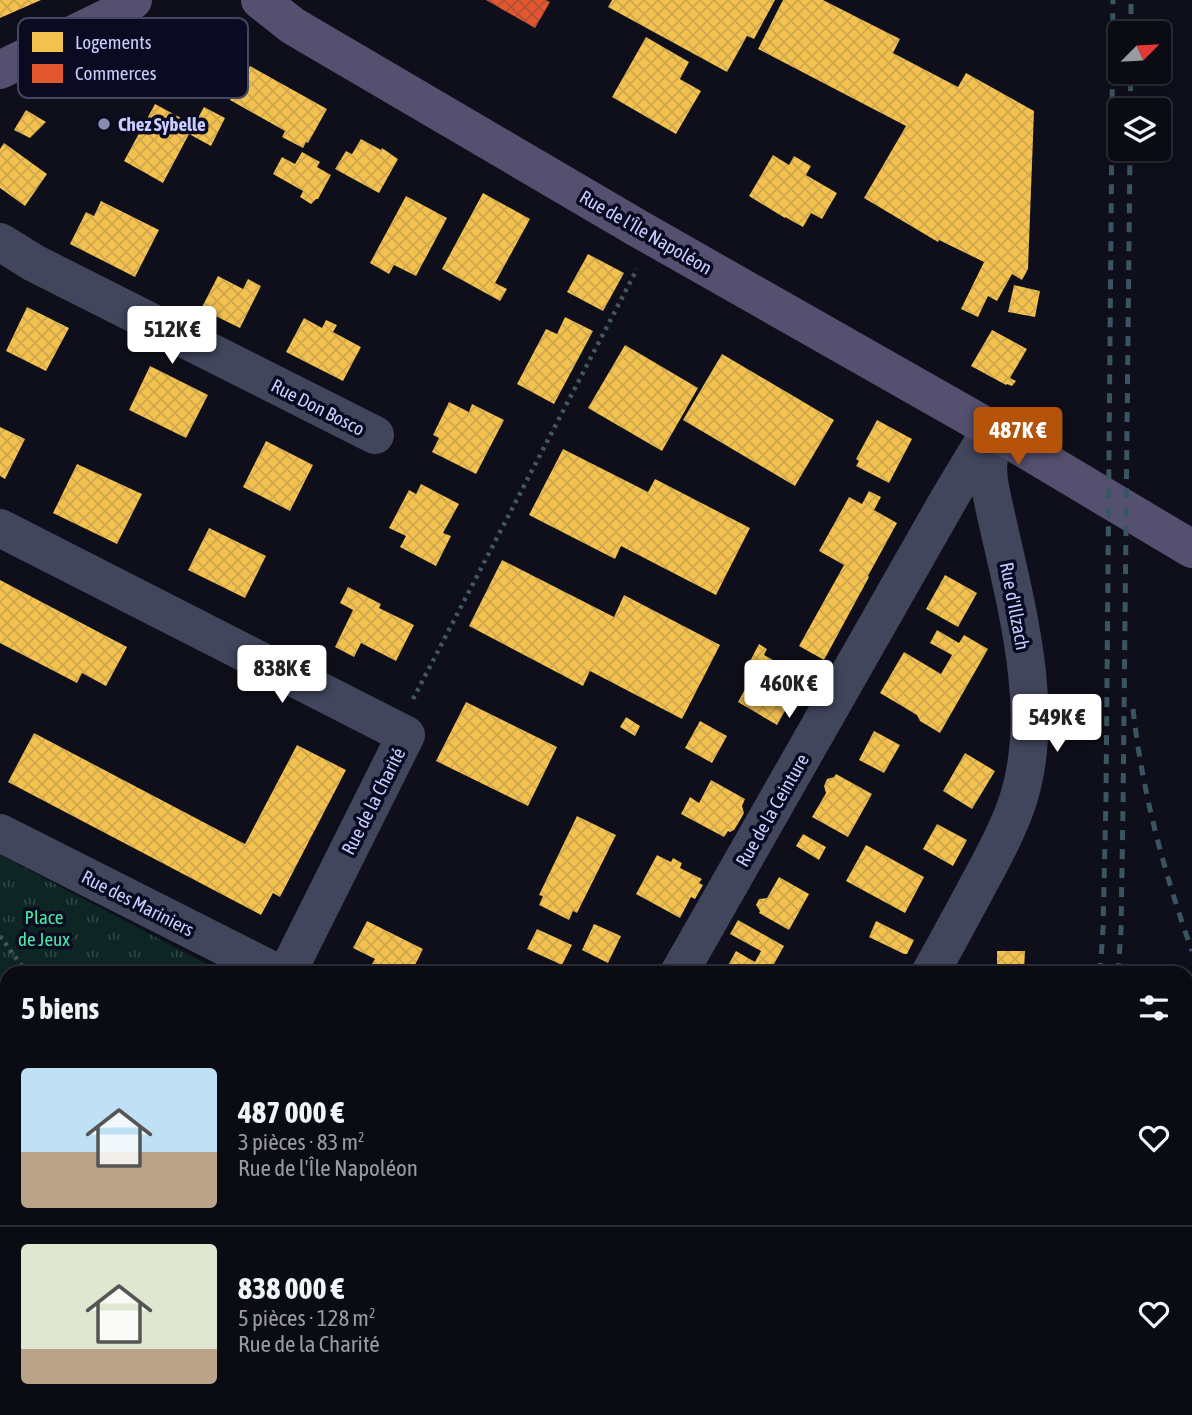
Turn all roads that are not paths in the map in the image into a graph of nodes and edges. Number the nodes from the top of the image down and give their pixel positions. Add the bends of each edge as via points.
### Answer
1 (133, 0) edge
2 (260, 0) edge
3 (78, 17) edge
4 (18, 58) edge
5 (0, 70) edge
6 (0, 242) edge
7 (991, 429) junction
8 (375, 435) dead end
9 (0, 528) edge
10 (1192, 549) edge
11 (0, 833) edge
12 (263, 966) edge
13 (290, 966) edge
14 (683, 966) edge
15 (934, 966) edge

1 - 3 main road via 113,15
2 - 7 main road, Rue de l'Île Napoléon via 293,26
4 - 5 main road
6 - 8 street, Rue Don Bosco
7 - 10 main road, Rue de l'Île Napoléon
7 - 14 street, Rue de la Ceinture
7 - 15 street, Rue d'Illzach via 989,481 1024,647 1028,744 1010,822
9 - 13 street, Rue de la Charité via 406,735
11 - 12 street, Rue des Mariniers

